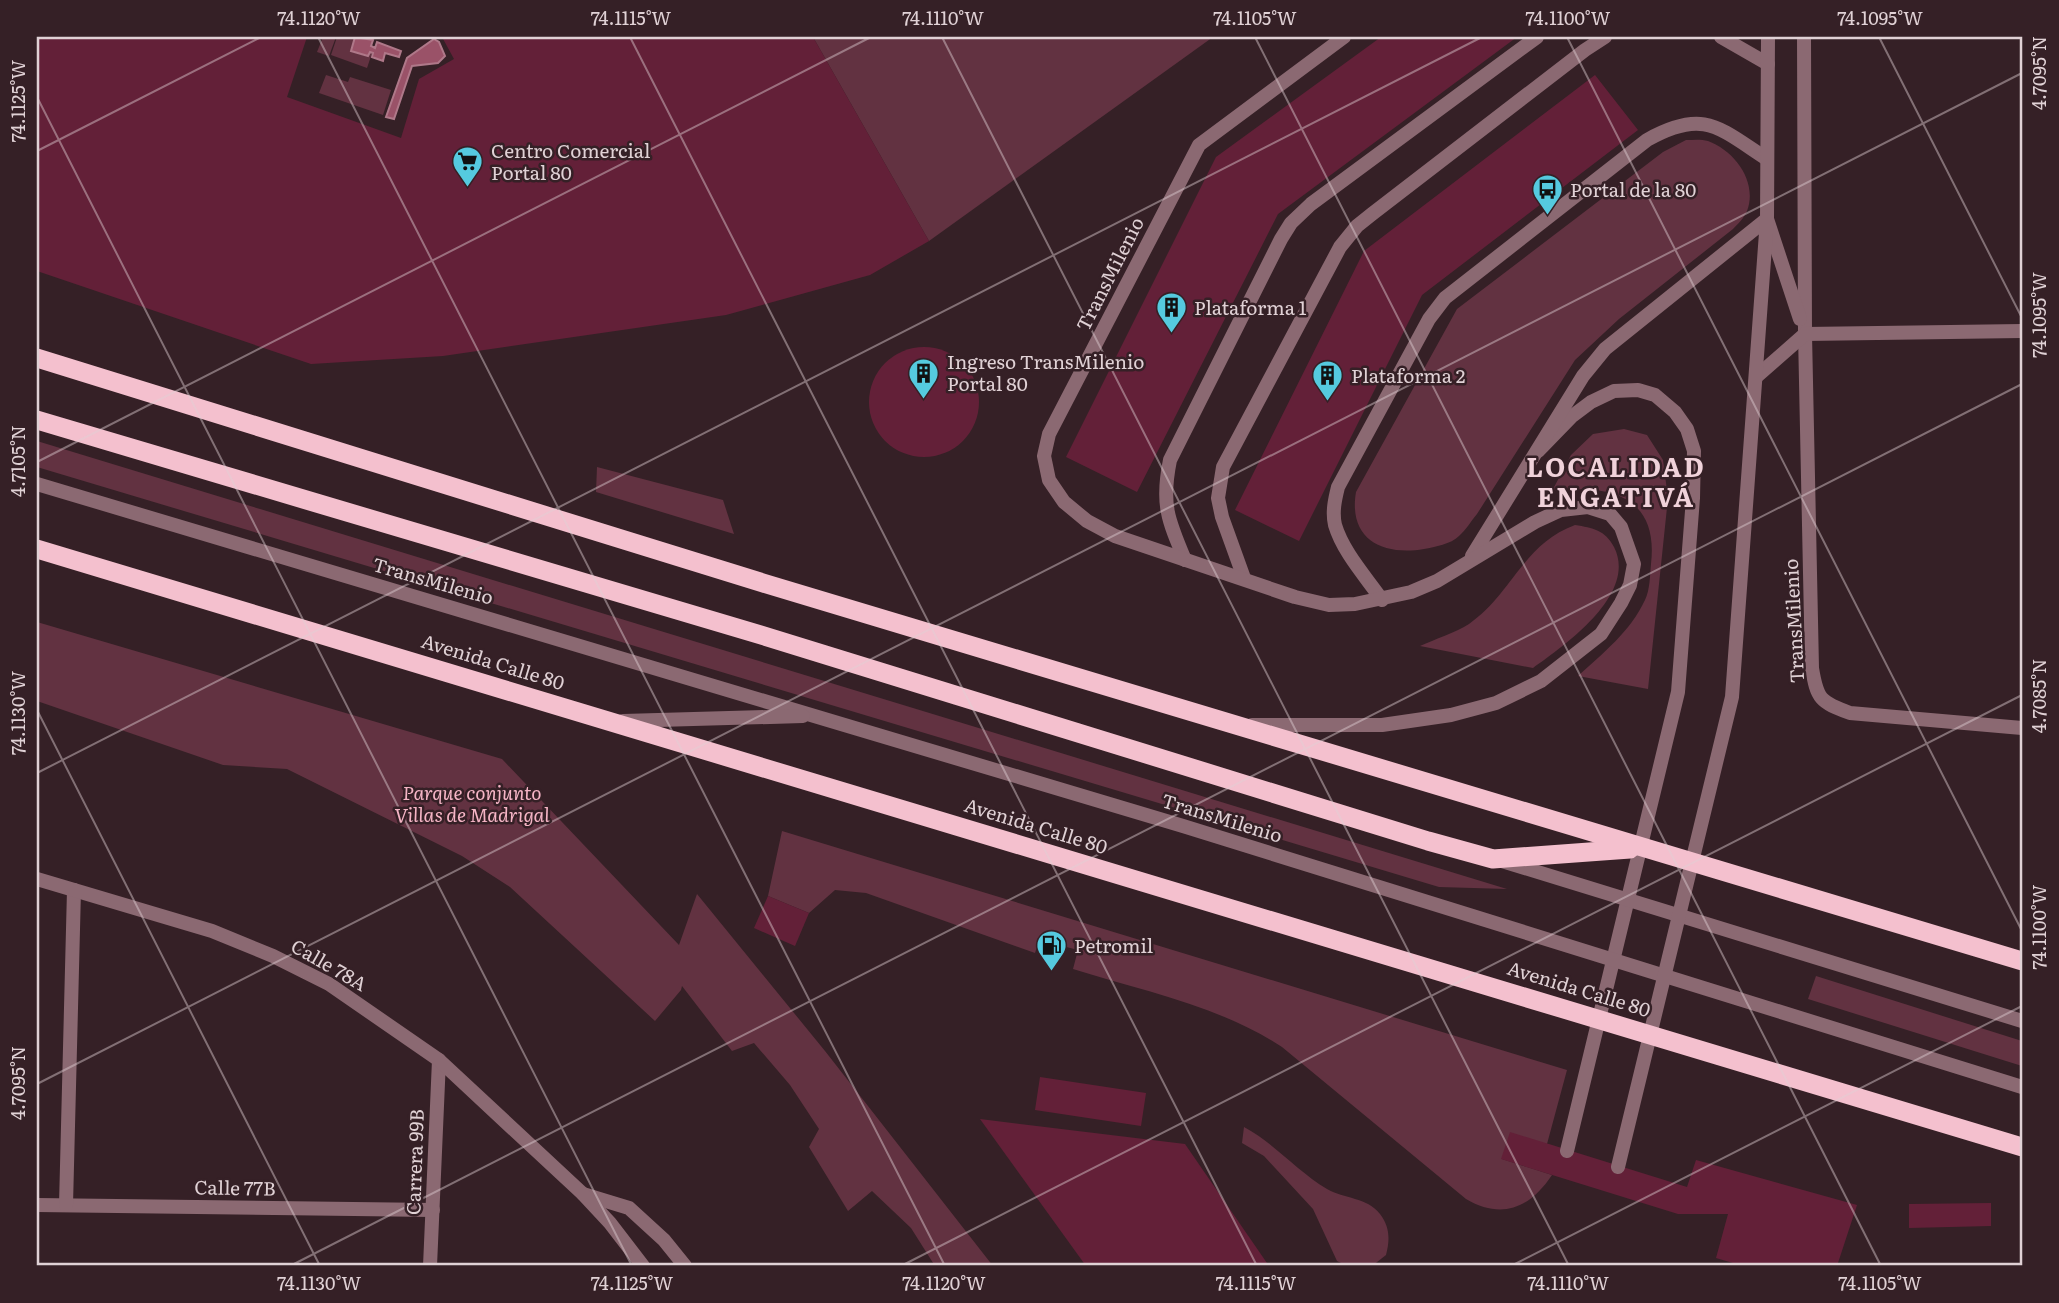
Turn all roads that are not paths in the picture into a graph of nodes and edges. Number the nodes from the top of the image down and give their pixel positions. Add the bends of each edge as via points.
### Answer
1 (1344, 37) edge
2 (1537, 37) edge
3 (1605, 37) edge
4 (1721, 37) edge
5 (1768, 37) edge
6 (1804, 37) edge
7 (1768, 64) junction
8 (1768, 159) junction
9 (1767, 219) junction
10 (2022, 331) edge
11 (1805, 334) junction
12 (37, 358) edge
13 (1756, 377) junction
14 (37, 420) edge
15 (1538, 451) junction
16 (37, 484) edge
17 (37, 549) edge
18 (1185, 560) junction
19 (1467, 563) junction
20 (1244, 578) junction
21 (1382, 600) junction
22 (818, 716) junction
23 (611, 722) junction
24 (1233, 725) junction
25 (2022, 728) edge
26 (1640, 848) junction
27 (1493, 859) junction
28 (1692, 863) junction
29 (37, 879) edge
30 (74, 890) junction
31 (1627, 900) junction
32 (1679, 916) junction
33 (1613, 959) junction
34 (2022, 961) edge
35 (1664, 975) junction
36 (1599, 1018) junction
37 (2022, 1021) edge
38 (1650, 1034) junction
39 (439, 1060) junction
40 (2022, 1087) edge
41 (2022, 1147) edge
42 (1567, 1151) dead end
43 (1618, 1167) dead end
44 (583, 1194) junction
45 (37, 1205) edge
46 (66, 1205) junction
47 (433, 1210) junction
48 (631, 1250) junction
49 (430, 1266) edge
50 (630, 1266) edge
51 (643, 1266) edge
52 (685, 1266) edge

1 - 18 street, TransMilenio via 1199,145 1049,434 1044,456 1049,480 1064,502 1115,536
2 - 18 street via 1291,223 1170,460 1165,503
3 - 20 street via 1371,214 1340,247 1223,467 1218,498
4 - 7 street
5 - 7 street, TransMilenio
6 - 11 street, TransMilenio
7 - 8 street, TransMilenio
8 - 9 street, TransMilenio
8 - 21 street via 1705,123 1669,128 1647,140 1445,298 1336,496 1335,524
9 - 11 street, TransMilenio
9 - 13 street, TransMilenio
9 - 15 street, TransMilenio via 1605,349 1583,376
10 - 11 street
11 - 13 street
11 - 25 street, TransMilenio via 1815,688 1826,704 1850,713
12 - 24 highway
13 - 28 street, TransMilenio via 1732,697
14 - 27 highway
15 - 19 street, TransMilenio
15 - 26 street, TransMilenio via 1591,402 1614,391 1638,390 1655,394 1675,412 1694,451 1678,692
16 - 22 street, TransMilenio
17 - 23 highway, Avenida Calle 80
18 - 20 street, TransMilenio
19 - 21 street, TransMilenio via 1437,581
19 - 24 street, TransMilenio via 1535,522 1561,510 1588,507 1610,514 1621,527 1634,564 1630,585 1601,634 1541,681 1496,703 1382,725
20 - 21 street, TransMilenio via 1329,605
22 - 23 street, TransMilenio
22 - 33 street, TransMilenio
23 - 36 highway, Avenida Calle 80
24 - 26 highway
26 - 27 highway
26 - 28 highway
26 - 31 street, TransMilenio
27 - 31 street
28 - 32 street, TransMilenio
28 - 34 highway
29 - 30 street, Calle 78A
30 - 39 street, Calle 78A via 212,931 273,956 329,984
30 - 46 street
31 - 32 street
31 - 33 street, TransMilenio
32 - 35 street, TransMilenio
32 - 37 street
33 - 35 street, TransMilenio
33 - 36 street, TransMilenio
35 - 38 street, TransMilenio
35 - 40 street, TransMilenio
36 - 38 highway, Avenida Calle 80
36 - 42 street, TransMilenio
38 - 41 highway, Avenida Calle 80
38 - 43 street, TransMilenio
39 - 44 street, Calle 78A
39 - 47 street, Carrera 99B
44 - 48 street, Calle 78A
44 - 52 street via 629,1208
45 - 46 street, Calle 77B
46 - 47 street, Calle 77B
47 - 49 street, Carrera 99B
48 - 50 street
48 - 51 street, Calle 78A

